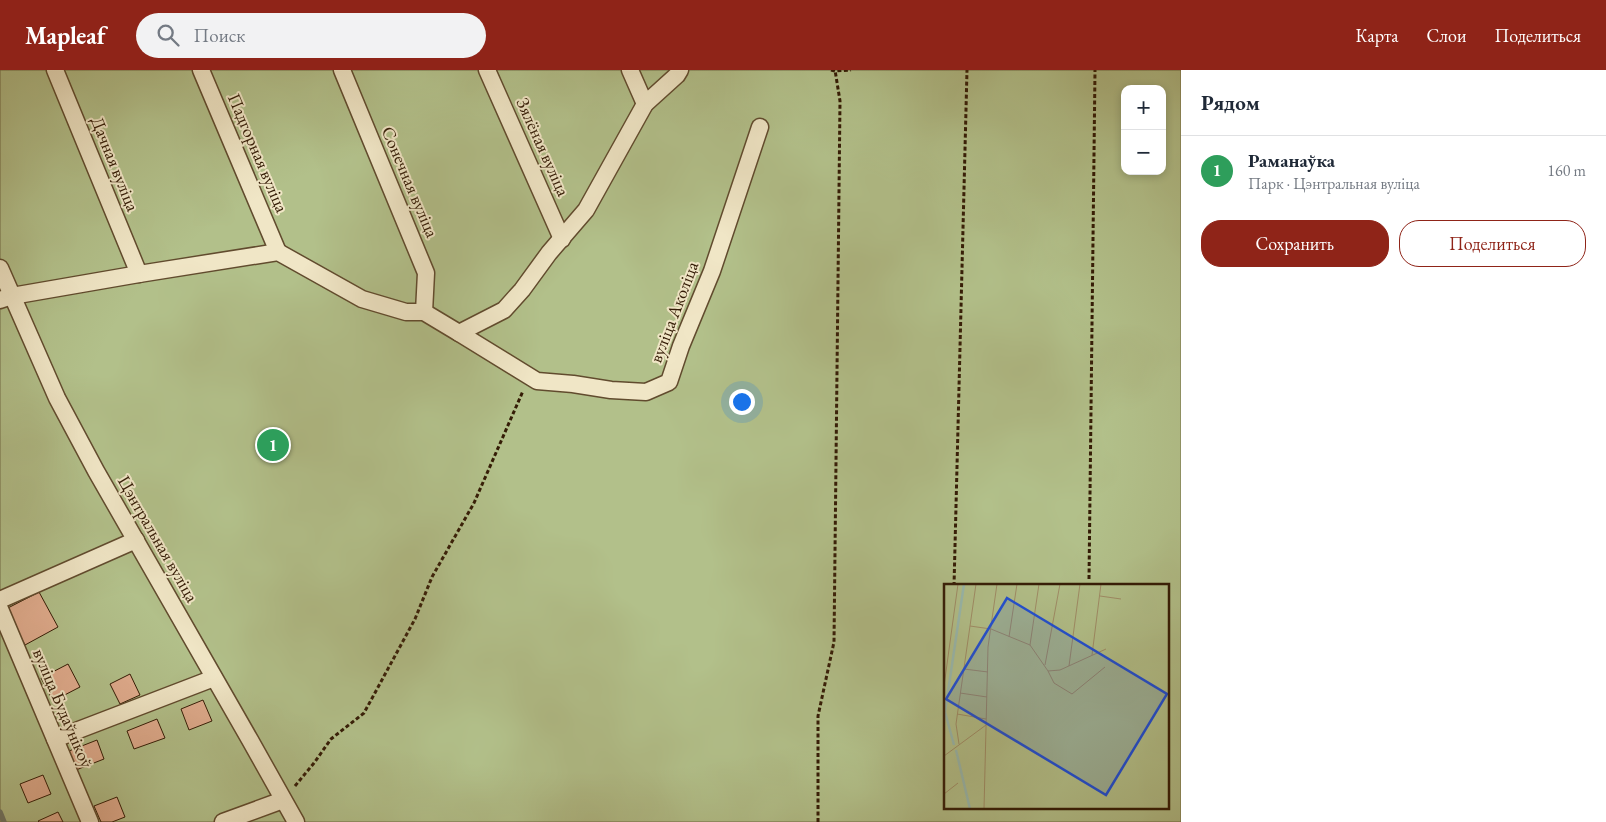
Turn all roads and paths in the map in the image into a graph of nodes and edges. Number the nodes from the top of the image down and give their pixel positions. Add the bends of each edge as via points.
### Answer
1 (55, 70) edge
2 (200, 70) edge
3 (342, 70) edge
4 (488, 70) edge
5 (630, 70) edge
6 (680, 70) edge
7 (834, 70) edge
8 (851, 70) edge
9 (967, 70) edge
10 (1096, 70) edge
11 (645, 104) junction
12 (760, 127) dead end
13 (562, 239) junction
14 (278, 252) junction
15 (0, 268) edge
16 (139, 274) junction
17 (6, 298) edge
18 (424, 312) junction
19 (459, 333) junction
20 (530, 377) junction
21 (136, 540) junction
22 (1089, 579) dead end
23 (954, 584) edge
24 (0, 600) edge
25 (0, 609) edge
26 (214, 678) junction
27 (55, 739) junction
28 (283, 800) junction
29 (90, 822) edge
30 (223, 822) edge
31 (296, 822) edge
32 (818, 822) edge

1 - 16 street, Дачная вуліца
2 - 14 street, Падгорная вуліца
3 - 18 street, Сонечная вуліца via 426,273
4 - 13 street, Зялёная вуліца
5 - 11 street
6 - 11 street
7 - 8 path
7 - 32 path via 840,111 834,642 818,716
9 - 23 path
10 - 22 path
11 - 13 street via 586,210
12 - 20 street, вуліца Аколіца via 712,271 669,382 646,392 537,381
13 - 19 street via 504,310
14 - 16 street
14 - 18 street via 362,299 406,312
15 - 17 street, Цэнтральная вуліца
16 - 17 street
17 - 21 street, Цэнтральная вуліца via 96,471
18 - 19 street, вуліца Аколіца
19 - 20 street, вуліца Аколіца
20 - 28 path via 474,503 432,577 415,619 364,713 331,739
21 - 24 street
21 - 26 street, Цэнтральная вуліца
25 - 27 street, вуліца Будаўнікоў
26 - 27 street
26 - 28 street, Цэнтральная вуліца
27 - 29 street, вуліца Будаўнікоў
28 - 30 street
28 - 31 street, Цэнтральная вуліца

